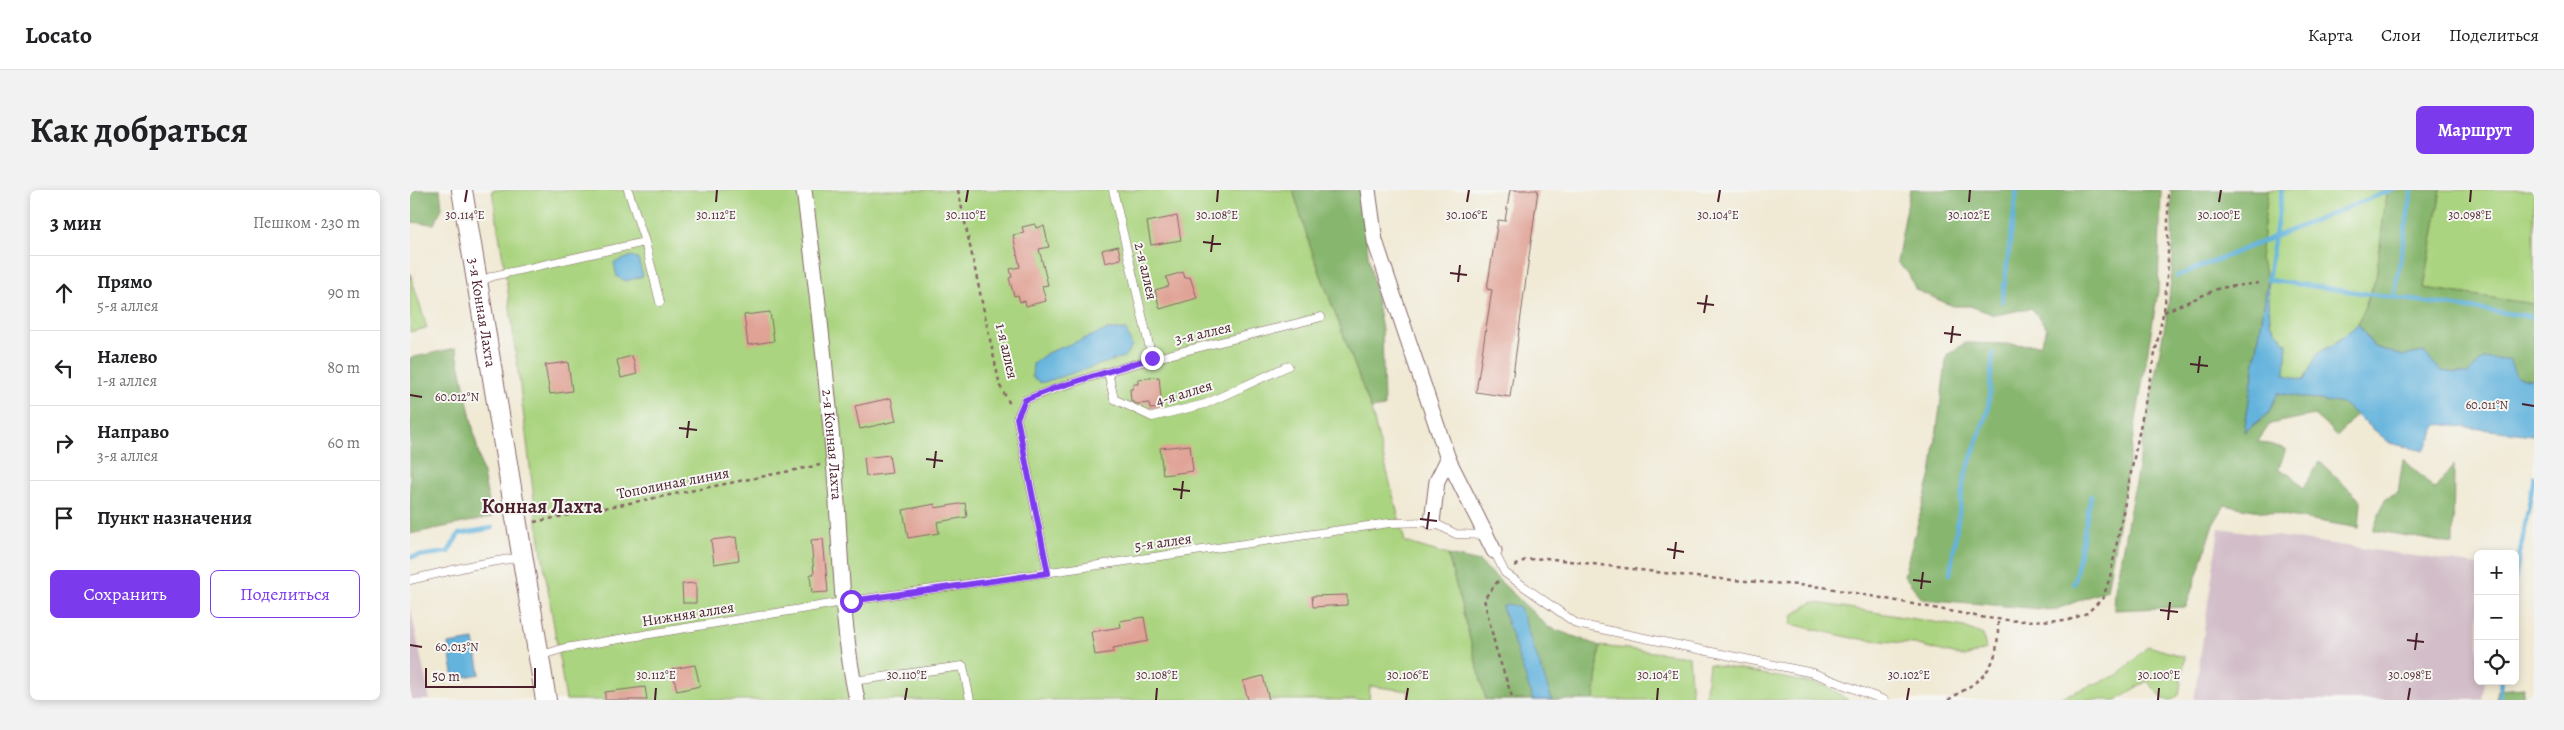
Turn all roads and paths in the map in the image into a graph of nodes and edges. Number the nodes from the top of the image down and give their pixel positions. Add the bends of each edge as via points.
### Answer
1 (462, 190) edge
2 (628, 190) edge
3 (804, 190) edge
4 (958, 190) edge
5 (1113, 190) edge
6 (1368, 190) edge
7 (2168, 190) edge
8 (644, 242) junction
9 (476, 283) junction
10 (2259, 283) dead end
11 (660, 302) dead end
12 (2164, 312) junction
13 (1321, 317) dead end
14 (1152, 358) junction
15 (1288, 366) dead end
16 (1108, 372) junction
17 (1017, 418) junction
18 (1448, 459) junction
19 (834, 463) junction
20 (1432, 522) junction
21 (516, 525) junction
22 (1486, 535) junction
23 (1494, 551) joint
24 (521, 557) junction
25 (1048, 573) junction
26 (1505, 573) junction
27 (410, 580) edge
28 (843, 602) junction
29 (1998, 619) junction
30 (538, 656) junction
31 (853, 681) junction
32 (546, 700) edge
33 (857, 700) edge
34 (970, 700) edge
35 (1513, 700) edge
36 (1884, 700) edge
37 (1948, 700) edge

1 - 9 main road, 3-я Конная Лахта
2 - 8 lane
3 - 19 street, 2-я Конная Лахта
4 - 17 path, 1-я аллея via 1000,386
5 - 14 lane, 2-я аллея
6 - 18 street via 1375,241
7 - 12 path
8 - 9 lane via 493,276
8 - 11 lane
9 - 21 main road, 3-я Конная Лахта
10 - 12 path via 2220,288
12 - 29 path via 2120,536 2103,598 2087,613 2069,620
13 - 14 lane, 3-я аллея
14 - 16 lane, 3-я аллея
15 - 16 lane, 4-я аллея via 1205,404 1152,417 1114,399
16 - 17 lane, 3-я аллея via 1025,400
17 - 25 lane
18 - 20 street via 1437,482
18 - 22 street
19 - 21 path, Тополиная линия
19 - 28 street, 2-я Конная Лахта
20 - 22 lane, 5-я аллея via 1456,534
20 - 25 lane, 5-я аллея via 1389,523
21 - 24 main road, 3-я Конная Лахта
22 - 23 street
23 - 26 lane
24 - 27 lane
24 - 30 main road, 3-я Конная Лахта
25 - 28 lane, 5-я аллея
26 - 29 path via 1525,560 1579,561 1695,577 1823,587
26 - 35 path via 1484,599
26 - 36 lane via 1577,624 1813,673
28 - 30 lane, Нижняя аллея via 565,648
28 - 31 street, 2-я Конная Лахта
29 - 37 path via 1999,644 1987,674
30 - 32 main road, 3-я Конная Лахта
31 - 33 street, 2-я Конная Лахта
31 - 34 lane via 963,666

